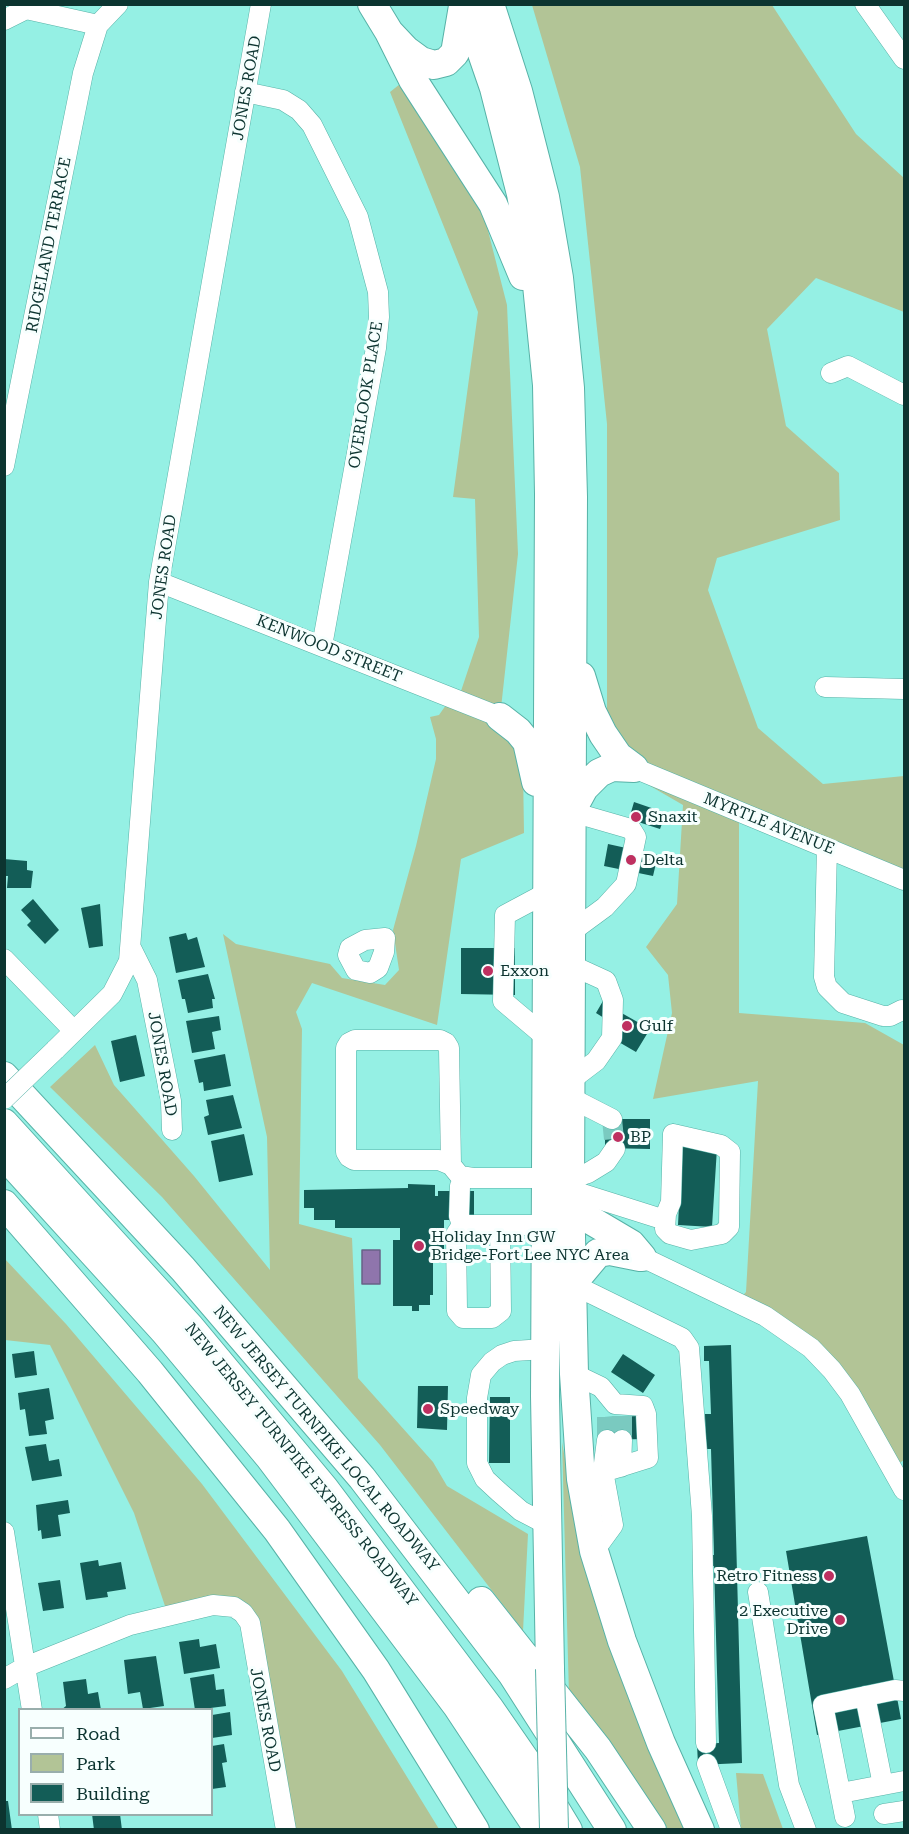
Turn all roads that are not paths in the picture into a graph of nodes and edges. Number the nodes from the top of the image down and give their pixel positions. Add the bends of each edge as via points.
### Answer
1 (118, 4) edge
2 (261, 4) edge
3 (372, 4) edge
4 (465, 4) edge
5 (490, 4) edge
6 (497, 4) edge
7 (866, 4) edge
8 (25, 7) edge
9 (4, 20) edge
10 (98, 25) junction
11 (389, 32) junction
12 (904, 59) edge
13 (510, 65) junction
14 (245, 92) junction
15 (545, 357) junction
16 (831, 373) dead end
17 (904, 395) edge
18 (4, 466) edge
19 (159, 582) junction
20 (561, 605) junction
21 (322, 646) junction
22 (825, 687) dead end
23 (904, 689) edge
24 (500, 717) junction
25 (634, 768) junction
26 (572, 812) junction
27 (827, 848) junction
28 (904, 880) edge
29 (548, 885) junction
30 (571, 932) junction
31 (132, 948) junction
32 (4, 958) edge
33 (571, 965) junction
34 (902, 1010) dead end
35 (74, 1031) junction
36 (548, 1039) junction
37 (4, 1076) edge
38 (571, 1089) junction
39 (4, 1099) edge
40 (612, 1119) dead end
41 (4, 1123) edge
42 (172, 1130) dead end
43 (615, 1149) dead end
44 (4, 1155) edge
45 (457, 1171) junction
46 (563, 1182) junction
47 (4, 1204) edge
48 (665, 1220) junction
49 (500, 1224) junction
50 (547, 1225) junction
51 (463, 1227) junction
52 (642, 1257) junction
53 (572, 1284) junction
54 (545, 1349) junction
55 (574, 1374) junction
56 (611, 1470) junction
57 (904, 1490) edge
58 (546, 1524) junction
59 (401, 1527) junction
60 (4, 1532) edge
61 (758, 1592) dead end
62 (25, 1667) junction
63 (4, 1679) edge
64 (904, 1690) edge
65 (865, 1696) junction
66 (32, 1708) edge
67 (706, 1743) dead end
68 (707, 1764) dead end
69 (904, 1781) edge
70 (883, 1785) junction
71 (841, 1793) junction
72 (904, 1811) edge
73 (884, 1814) dead end
74 (845, 1817) dead end
75 (286, 1830) edge
76 (474, 1830) edge
77 (539, 1830) edge
78 (554, 1830) edge
79 (568, 1830) edge
80 (612, 1830) edge
81 (652, 1830) edge
82 (700, 1830) edge
83 (731, 1830) edge
84 (806, 1830) edge

1 - 10 street
2 - 14 street, JONES ROAD
3 - 11 highway
4 - 11 highway via 457,47 451,58 440,64 416,59
4 - 15 highway via 494,88 519,186 536,274
5 - 13 highway
6 - 13 highway
7 - 12 street
8 - 9 street
8 - 10 street
10 - 18 street, RIDGELAND TERRACE via 83,73
11 - 15 highway via 414,80 499,216 522,273
13 - 20 highway via 545,197 563,306 572,415
14 - 19 street, JONES ROAD
14 - 21 street, OVERLOOK PLACE via 283,100 312,125 358,217 378,292 376,348
15 - 20 highway
16 - 17 street via 848,366
19 - 21 street, KENWOOD STREET
19 - 31 street, JONES ROAD
20 - 24 highway via 537,695 526,711
20 - 25 highway via 592,712 611,747
20 - 26 highway
20 - 29 highway
21 - 24 street, KENWOOD STREET
22 - 23 street
24 - 29 highway via 524,736 530,749
25 - 26 highway via 612,767 599,773 584,788
25 - 27 street, MYRTLE AVENUE
26 - 30 highway
26 - 30 street via 631,829 636,837 626,884 605,907
27 - 28 street, MYRTLE AVENUE
27 - 34 street via 827,987 843,1003 883,1016
29 - 36 highway
29 - 36 street via 505,915 503,1001
30 - 33 highway
31 - 35 street via 117,987
31 - 42 street, JONES ROAD via 147,980 171,1101
32 - 35 street
33 - 38 highway
33 - 38 street via 606,981 613,1000 612,1038
35 - 39 street, bridge
36 - 46 highway
37 - 59 highway, NEW JERSEY TURNPIKE LOCAL ROADWAY via 228,1319
38 - 40 street
38 - 46 highway
41 - 79 highway, NEW JERSEY TURNPIKE EXPRESS ROADWAY via 190,1327 324,1488 490,1709
43 - 46 street via 606,1162
44 - 77 highway, NEW JERSEY TURNPIKE EXPRESS ROADWAY via 164,1331 284,1476 457,1706
45 - 45 street via 439,1160 349,1157 349,1043 446,1043 450,1048
45 - 46 street
45 - 51 street
46 - 48 street
46 - 50 highway
46 - 52 highway via 587,1218 631,1244
46 - 53 highway
47 - 76 highway via 150,1372 277,1530 382,1679
48 - 48 street via 667,1232 692,1240 728,1230 731,1155 726,1147 673,1134 671,1202
49 - 50 street
49 - 51 street
49 - 51 street via 501,1311 492,1318 465,1319 458,1314 456,1234
50 - 54 highway
52 - 53 highway via 610,1251 598,1253
52 - 57 street via 765,1316 811,1348 850,1395
53 - 55 highway
53 - 67 street via 682,1338 689,1348 701,1498
54 - 58 highway
54 - 58 street via 502,1355 481,1375 477,1463 485,1479 499,1492 521,1511
55 - 56 highway
55 - 56 street via 602,1387 622,1409 643,1406 646,1413 648,1458
56 - 56 street via 622,1440
56 - 82 highway via 594,1551 640,1692
58 - 78 highway, bridge
59 - 80 highway, NEW JERSEY TURNPIKE LOCAL ROADWAY via 519,1684
59 - 81 highway via 475,1593 598,1749
60 - 62 street
61 - 84 street via 789,1785
62 - 63 street
62 - 66 street
62 - 75 street, JONES ROAD via 130,1625 186,1610 224,1604 243,1613 250,1623
64 - 65 street
65 - 70 street
65 - 71 street via 823,1705
68 - 83 street
69 - 70 street
70 - 71 street
71 - 74 street
72 - 73 street

